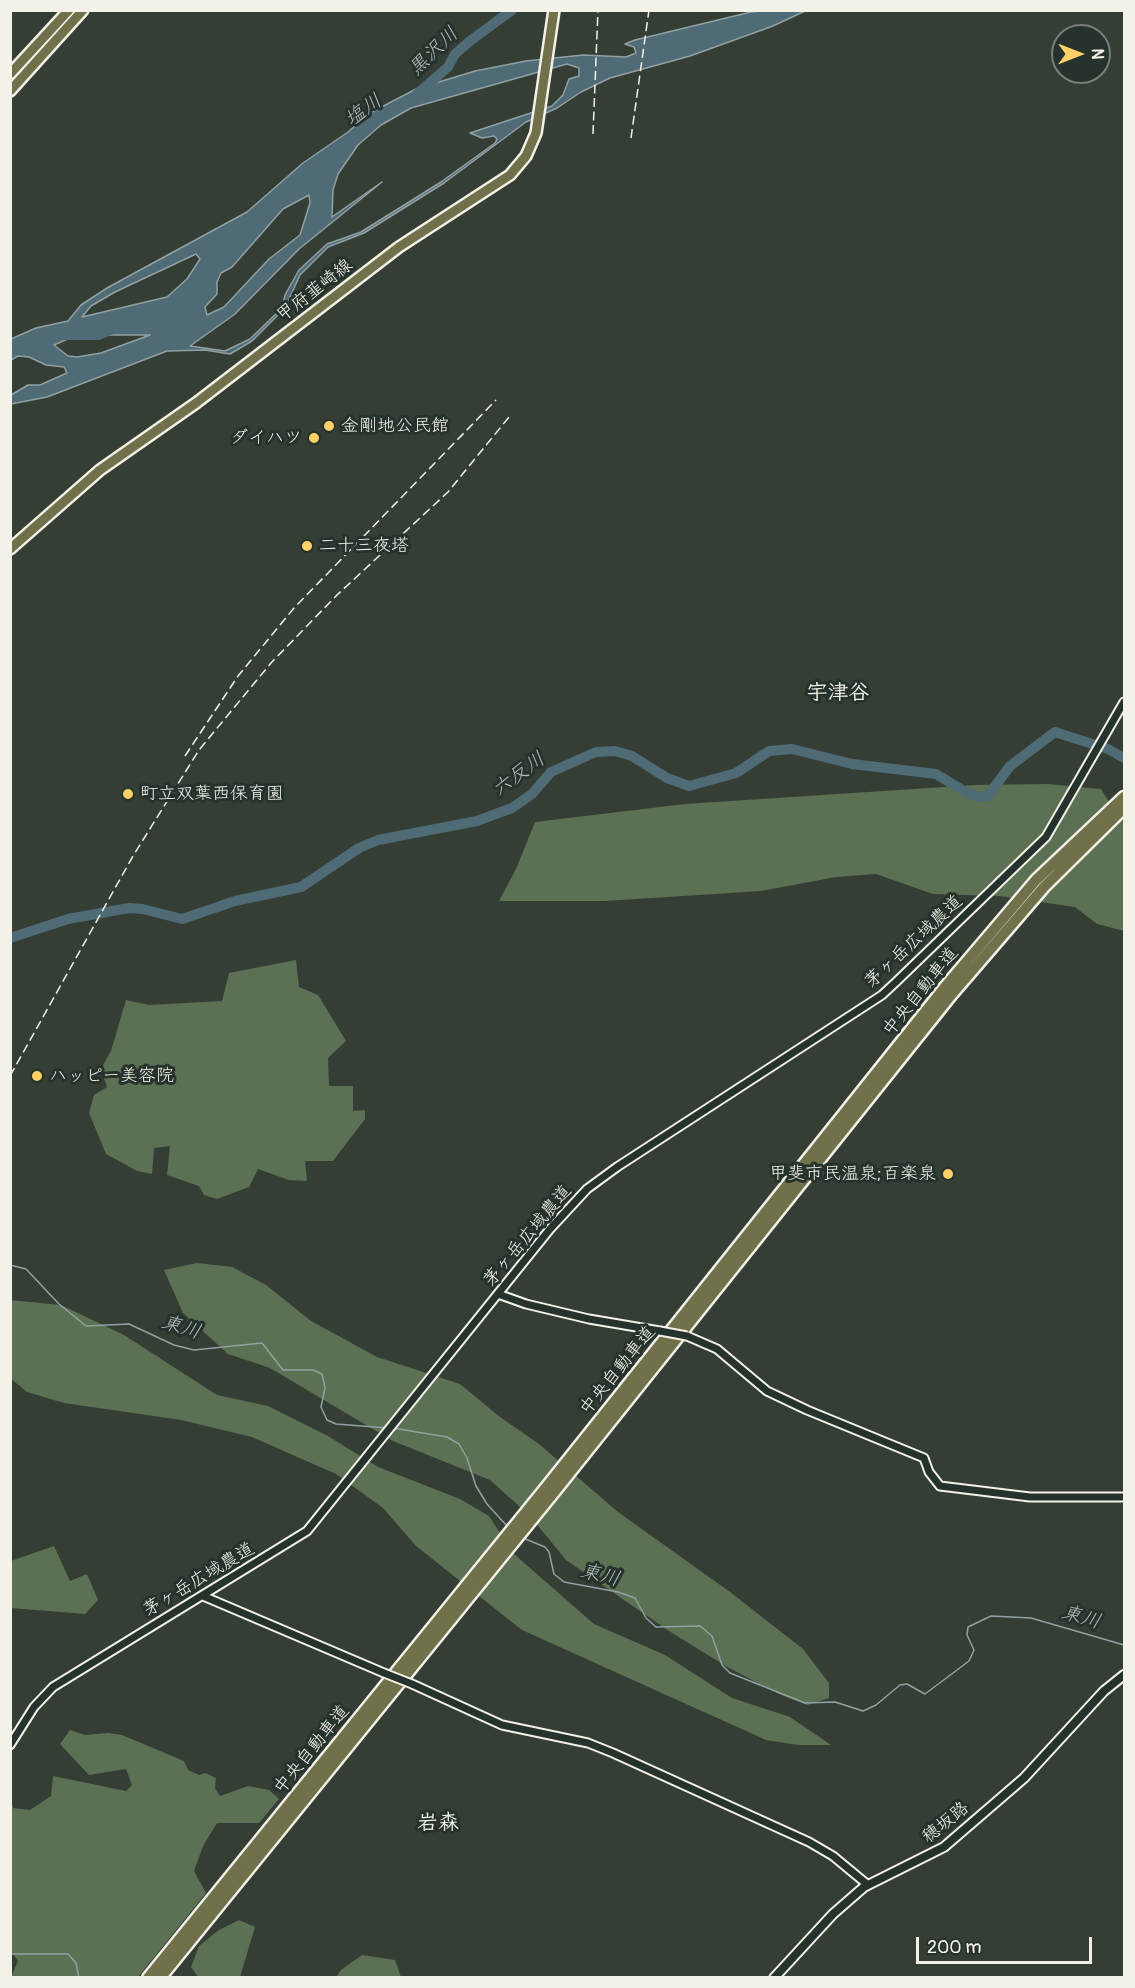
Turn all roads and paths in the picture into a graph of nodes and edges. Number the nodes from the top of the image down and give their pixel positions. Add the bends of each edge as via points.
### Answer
1 (69, 10) edge
2 (83, 10) edge
3 (554, 10) edge
4 (10, 74) edge
5 (10, 91) edge
6 (10, 549) edge
7 (1125, 702) edge
8 (1125, 797) edge
9 (1125, 808) edge
10 (1106, 818) junction
11 (498, 1294) junction
12 (1125, 1497) edge
13 (202, 1596) junction
14 (1125, 1676) edge
15 (10, 1745) edge
16 (867, 1885) junction
17 (156, 1975) edge
18 (774, 1977) edge

1 - 4 main road
2 - 5 main road
3 - 6 main road, 甲府韮崎線 via 539,122 520,165 499,184 399,247 196,403 111,462
7 - 11 street, 茅ヶ岳広域農道 via 1046,837 882,995 587,1189
8 - 10 highway, 中央自動車道
9 - 10 highway, 中央自動車道
10 - 17 highway, 中央自動車道 via 1036,880 945,987 552,1488
11 - 12 street, bridge via 589,1319 687,1336 717,1349 767,1391 924,1458 928,1472 940,1486 1030,1497
11 - 13 street, 茅ヶ岳広域農道 via 307,1531
13 - 15 street, 茅ヶ岳広域農道 via 53,1687 34,1707
13 - 16 street, bridge via 502,1725 588,1743 614,1753 809,1842 833,1856
14 - 16 main road, 穂坂路 via 1104,1691 1024,1778 944,1847
16 - 18 main road, 穂坂路 via 833,1914

